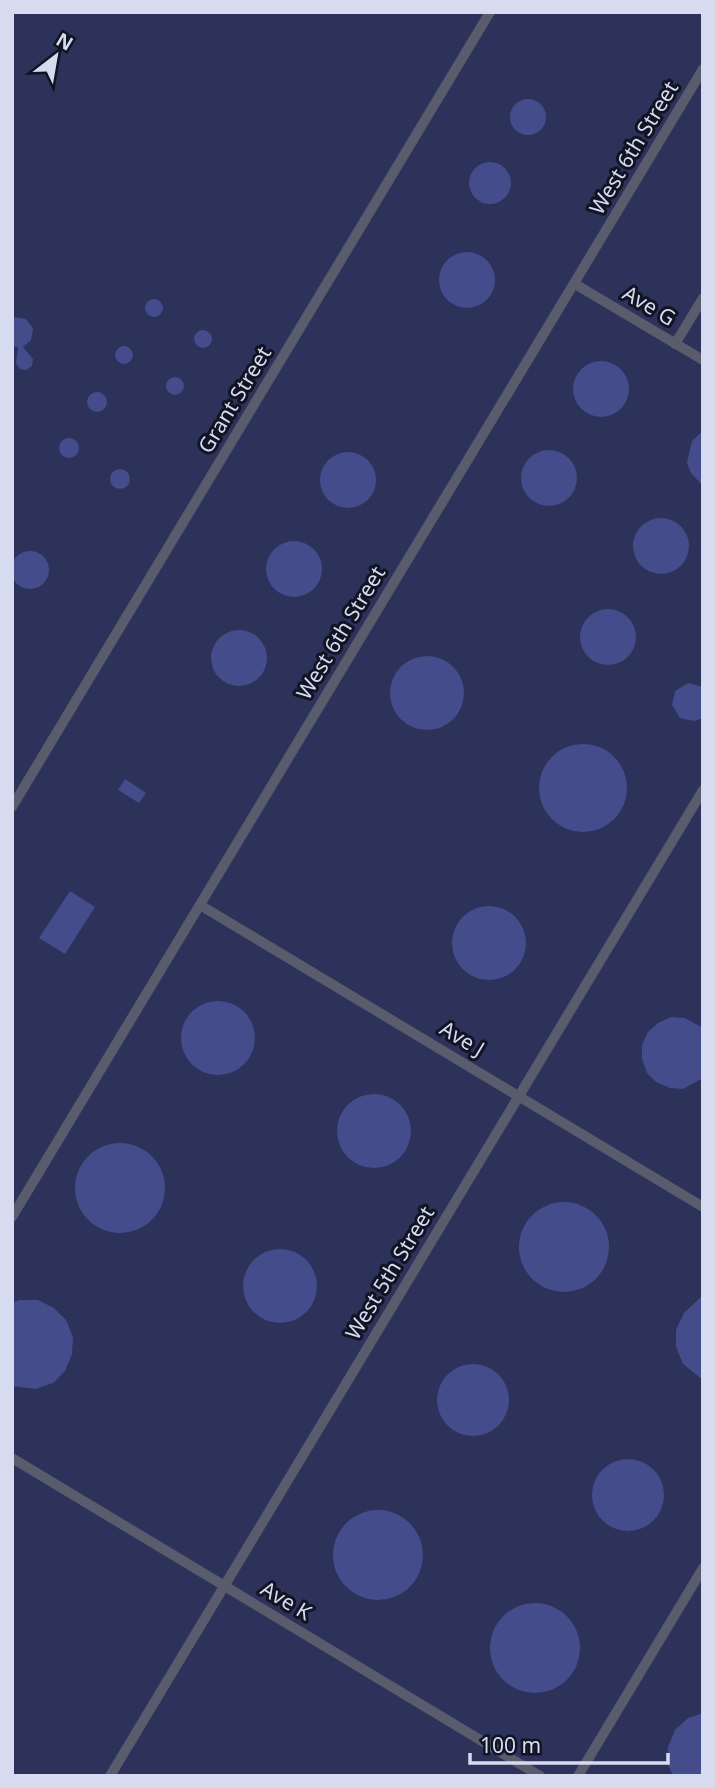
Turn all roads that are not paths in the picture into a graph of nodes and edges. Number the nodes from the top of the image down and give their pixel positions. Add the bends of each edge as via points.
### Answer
1 (490, 12) edge
2 (703, 69) edge
3 (575, 284) junction
4 (703, 298) edge
5 (675, 344) junction
6 (703, 360) edge
7 (703, 790) edge
8 (12, 807) edge
9 (200, 905) junction
10 (519, 1096) junction
11 (703, 1207) edge
12 (12, 1217) edge
13 (12, 1458) edge
14 (703, 1568) edge
15 (224, 1586) junction
16 (110, 1776) edge
17 (540, 1776) edge
18 (578, 1776) edge

1 - 8 street, Grant Street
2 - 3 street, West 6th Street
3 - 5 street, Ave G
3 - 9 street, West 6th Street
4 - 5 street
5 - 6 street, Ave G
7 - 10 street, West 5th Street
9 - 10 street, Ave J
9 - 12 street, West 6th Street
10 - 11 street, Ave J
10 - 15 street, West 5th Street
13 - 15 street, Ave K
14 - 18 street
15 - 16 street, West 5th Street
15 - 17 street, Ave K

